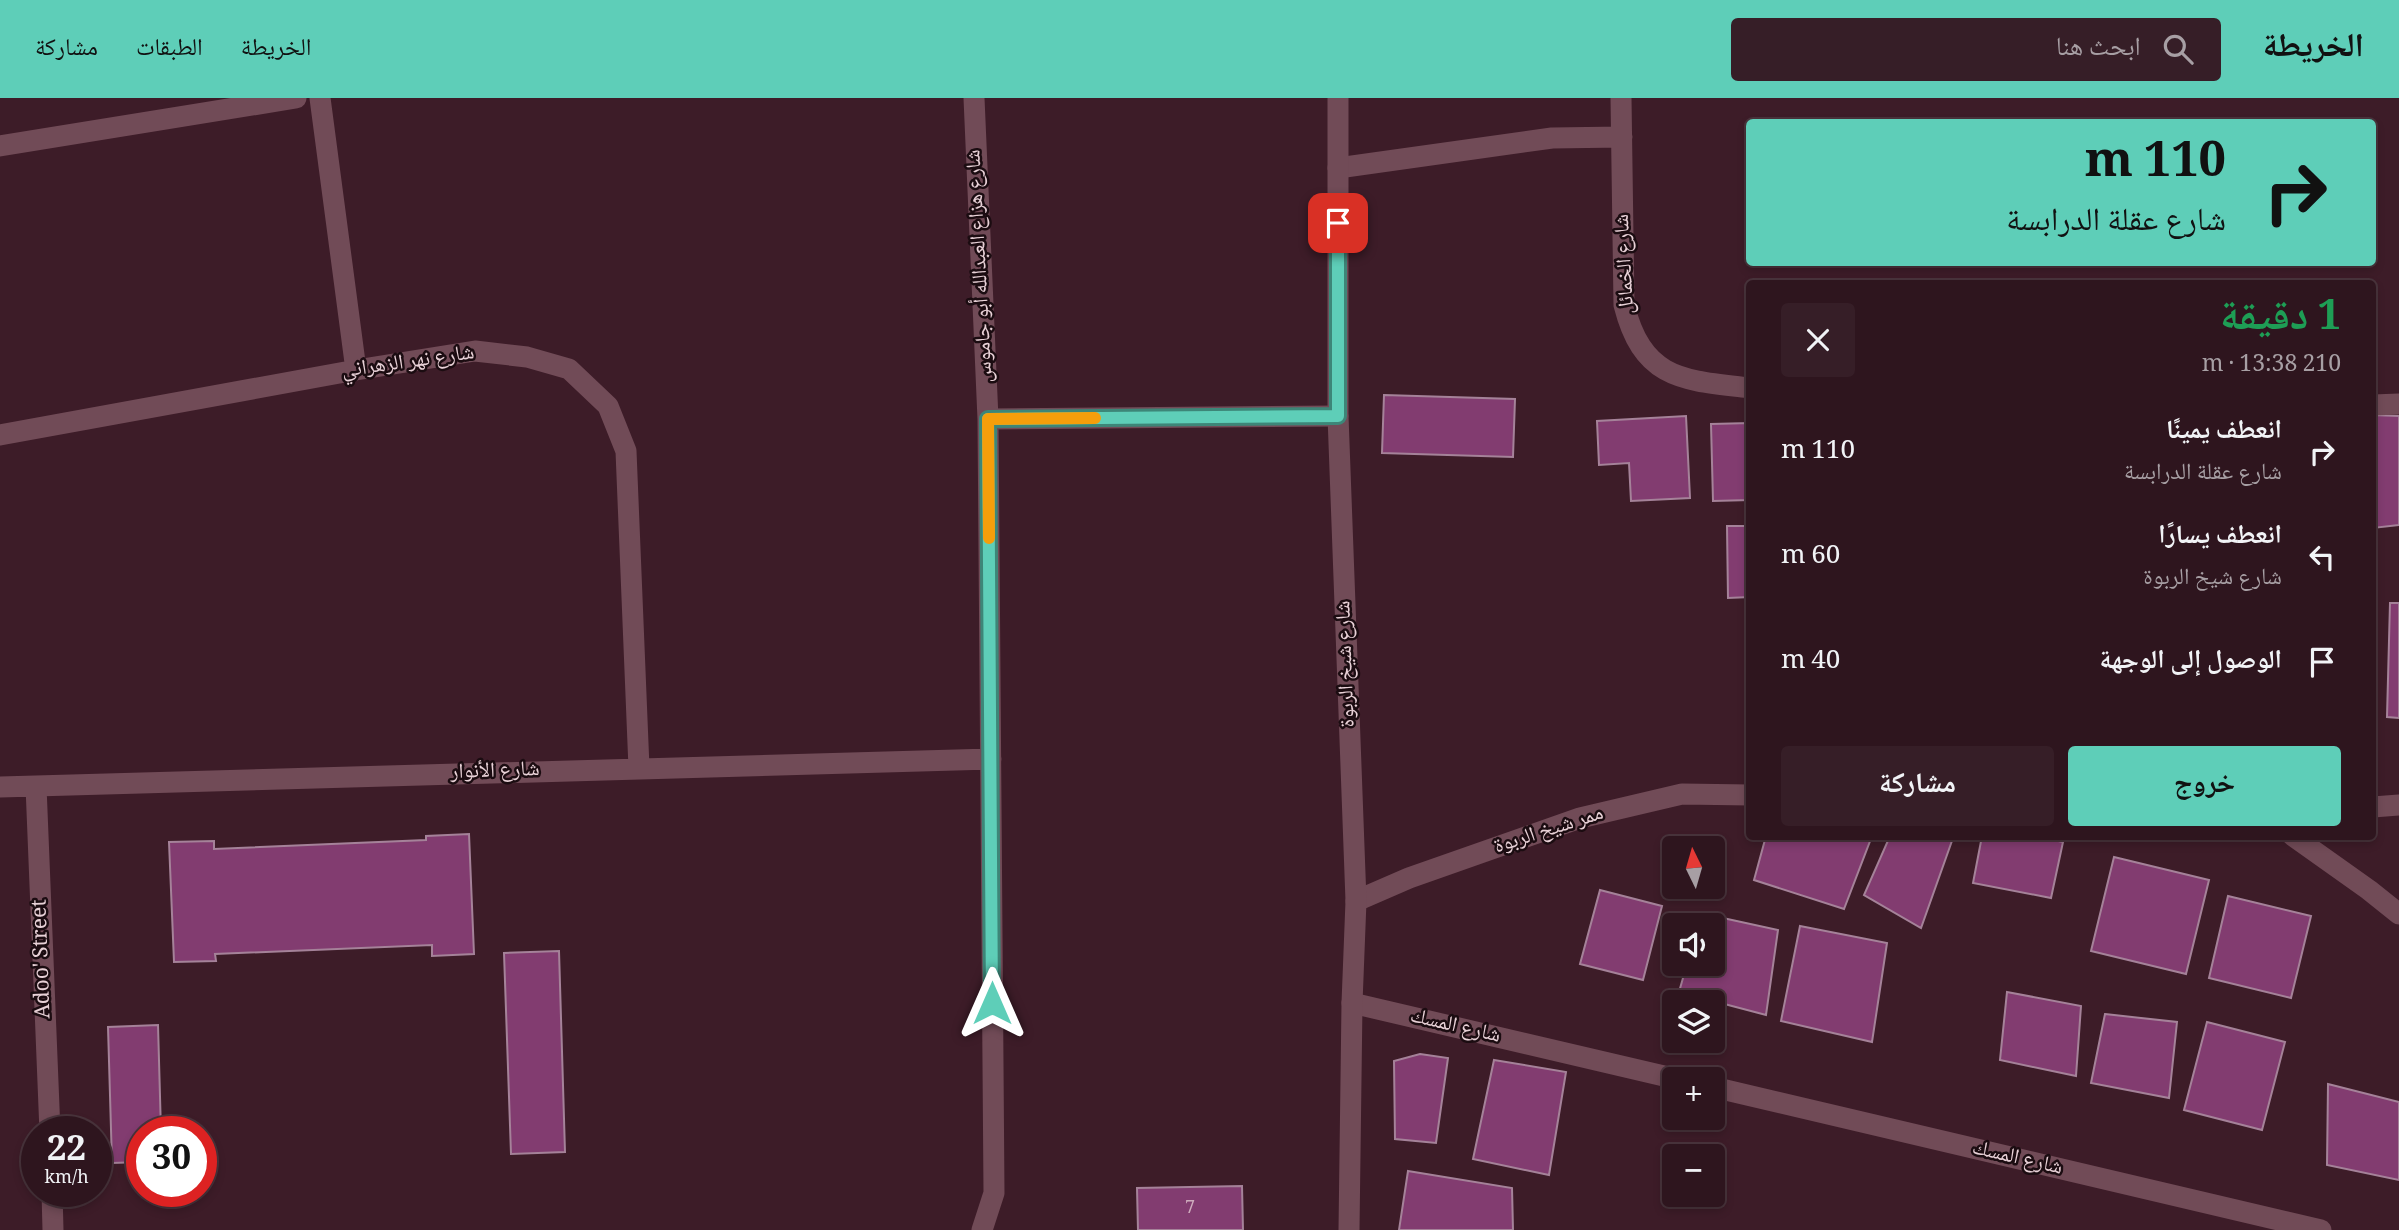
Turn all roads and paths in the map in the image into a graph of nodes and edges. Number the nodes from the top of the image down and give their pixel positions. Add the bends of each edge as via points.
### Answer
1 (296, 98) edge
2 (320, 98) edge
3 (974, 98) edge
4 (1338, 98) edge
5 (1621, 98) edge
6 (1622, 137) junction
7 (0, 146) edge
8 (1338, 168) junction
9 (356, 369) junction
10 (1746, 387) edge
11 (2399, 404) edge
12 (2376, 405) edge
13 (1338, 416) junction
14 (988, 419) junction
15 (0, 435) edge
16 (990, 758) junction
17 (639, 768) junction
18 (0, 786) edge
19 (36, 786) junction
20 (1746, 795) edge
21 (2399, 805) edge
22 (2376, 807) edge
23 (2299, 840) edge
24 (1356, 901) junction
25 (2399, 914) edge
26 (1352, 1003) junction
27 (1662, 1076) edge
28 (1725, 1090) edge
29 (49, 1116) edge
30 (52, 1207) edge
31 (53, 1230) edge
32 (982, 1230) edge
33 (1349, 1230) edge
34 (2321, 1230) edge

1 - 7 street
2 - 9 street
3 - 14 street, شارع هزاع العبدالله أبو جاموس
4 - 8 street, شارع شيخ الربوة
5 - 6 street, شارع الخمائل
6 - 8 street via 1552,138
6 - 10 street, شارع الخمائل via 1624,305 1630,328 1643,353 1668,373
8 - 13 street, شارع شيخ الربوة
9 - 15 street, شارع نهر الزهراني
9 - 17 street, شارع نهر الزهراني via 475,351 527,357 569,369 608,406 626,451
11 - 12 street
13 - 14 street
13 - 24 street, شارع شيخ الربوة
14 - 16 street, شارع هزاع العبدالله أبو جاموس
16 - 17 street, شارع الأنوار
16 - 32 street, شارع هزاع العبدالله أبو جاموس via 994,1193
17 - 19 street, شارع الأنوار
18 - 19 street, شارع الأنوار
19 - 29 street, Adoo' Street
20 - 24 street, ممر شيخ الربوة via 1682,794 1580,818
21 - 22 street
23 - 25 street
24 - 26 street, شارع شيخ الربوة
26 - 27 street, شارع المسك
26 - 33 street, شارع شيخ الربوة
28 - 34 street, شارع المسك
30 - 31 street

